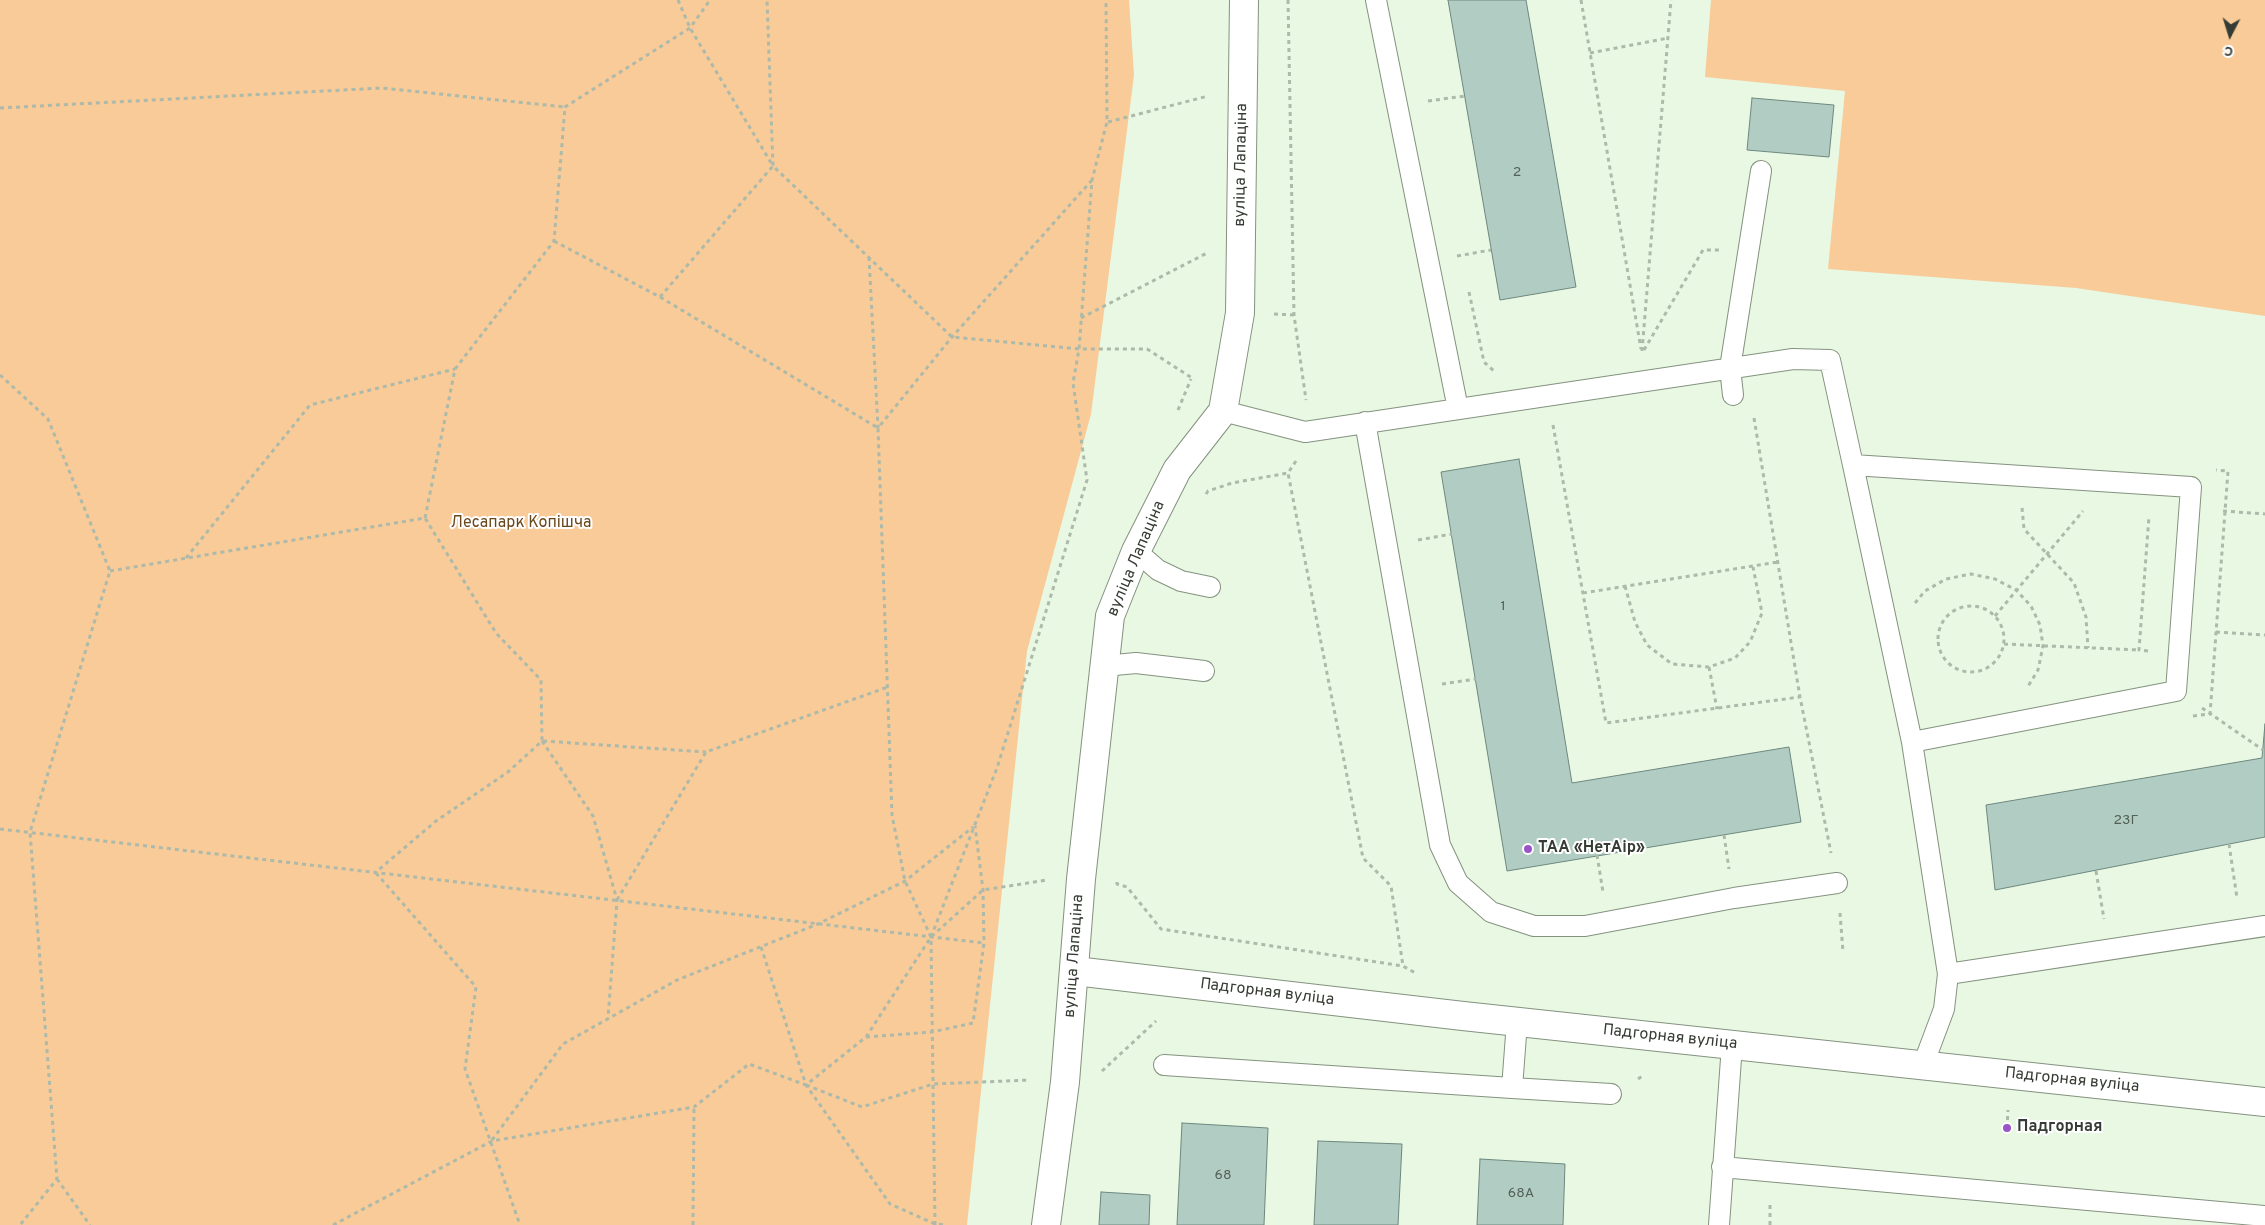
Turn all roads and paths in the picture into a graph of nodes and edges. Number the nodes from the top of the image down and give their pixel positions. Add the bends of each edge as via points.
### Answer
1 (678, 0) edge
2 (710, 0) edge
3 (766, 0) edge
4 (1106, 0) edge
5 (1244, 0) edge
6 (1288, 0) edge
7 (1376, 0) edge
8 (1581, 0) edge
9 (1671, 0) edge
10 (690, 28) junction
11 (1668, 38) junction
12 (1590, 53) junction
13 (1211, 96) dead end
14 (1465, 96) dead end
15 (1397, 105) junction
16 (565, 107) junction
17 (0, 108) edge
18 (1107, 122) junction
19 (773, 166) junction
20 (1760, 171) dead end
21 (1092, 180) junction
22 (554, 241) junction
23 (1747, 248) junction
24 (1208, 253) dead end
25 (869, 257) junction
26 (660, 297) junction
27 (1081, 318) junction
28 (952, 337) junction
29 (1079, 349) junction
30 (1642, 355) junction
31 (1730, 368) junction
32 (455, 369) junction
33 (0, 375) edge
34 (1192, 378) dead end
35 (1734, 395) joint
36 (1548, 396) junction
37 (1306, 400) dead end
38 (1458, 408) junction
39 (1223, 411) junction
40 (1365, 422) junction
41 (878, 428) junction
42 (1299, 458) dead end
43 (1853, 465) junction
44 (1288, 473) junction
45 (1208, 491) dead end
46 (2022, 505) dead end
47 (2086, 507) dead end
48 (2189, 508) junction
49 (2149, 513) dead end
50 (2265, 514) edge
51 (425, 518) junction
52 (1136, 551) junction
53 (2047, 554) junction
54 (186, 558) junction
55 (1778, 562) junction
56 (1753, 567) junction
57 (110, 571) junction
58 (1625, 586) junction
59 (1210, 587) dead end
60 (2016, 590) junction
61 (1583, 593) junction
62 (1909, 610) dead end
63 (1995, 616) junction
64 (2180, 629) junction
65 (2265, 636) edge
66 (2004, 644) junction
67 (2043, 646) junction
68 (2088, 648) junction
69 (2139, 650) junction
70 (2179, 652) junction
71 (1104, 666) junction
72 (1709, 667) junction
73 (1204, 671) dead end
74 (888, 687) junction
75 (2025, 692) dead end
76 (2176, 692) junction
77 (1800, 696) junction
78 (1717, 708) junction
79 (542, 741) junction
80 (1912, 742) junction
81 (2263, 750) dead end
82 (706, 752) junction
83 (975, 825) junction
84 (0, 829) edge
85 (30, 832) junction
86 (2229, 844) dead end
87 (1822, 855) dead end
88 (2096, 871) dead end
89 (376, 872) junction
90 (1050, 879) dead end
91 (905, 881) junction
92 (1837, 883) joint
93 (1117, 884) dead end
94 (983, 890) junction
95 (618, 900) junction
96 (818, 924) junction
97 (2265, 926) edge
98 (2242, 929) junction
99 (931, 937) junction
100 (984, 943) junction
101 (761, 947) junction
102 (2110, 949) junction
103 (1843, 952) dead end
104 (1075, 971) junction
105 (1948, 974) junction
106 (608, 1019) junction
107 (1156, 1021) dead end
108 (1517, 1022) junction
109 (932, 1032) junction
110 (866, 1036) junction
111 (1732, 1045) junction
112 (1164, 1065) dead end
113 (1923, 1065) junction
114 (1097, 1076) dead end
115 (1032, 1080) dead end
116 (933, 1084) junction
117 (806, 1085) junction
118 (1512, 1088) junction
119 (1611, 1094) dead end
120 (2265, 1102) edge
121 (694, 1107) junction
122 (492, 1141) junction
123 (1722, 1167) junction
124 (57, 1179) junction
125 (1770, 1193) dead end
126 (2265, 1216) edge
127 (935, 1224) edge
128 (20, 1225) edge
129 (90, 1225) edge
130 (333, 1225) edge
131 (520, 1225) edge
132 (693, 1225) edge
133 (946, 1225) edge
134 (1046, 1225) edge
135 (1719, 1225) edge
136 (1770, 1225) edge

1 - 10 path
2 - 10 path
3 - 19 path
4 - 18 path
5 - 39 main road, вуліца Лапаціна via 1240,313
6 - 37 path via 1294,315
7 - 15 lane
8 - 12 path
9 - 11 path
10 - 16 path
10 - 19 path
11 - 12 path
11 - 30 path
12 - 30 path
13 - 18 path
14 - 15 path
15 - 38 lane
16 - 17 path via 382,88
16 - 22 path
18 - 21 path
19 - 25 path
19 - 26 path
20 - 23 lane
21 - 27 path
21 - 28 path
22 - 26 path
22 - 32 path
23 - 30 path via 1703,250
23 - 31 lane
24 - 27 path
25 - 28 path
25 - 41 path
26 - 41 path
27 - 29 path
28 - 29 path
28 - 41 path
29 - 34 path via 1147,349
29 - 83 path via 1073,383 1087,480 1000,758
31 - 35 lane
31 - 36 lane
31 - 43 lane via 1793,359 1830,360
32 - 51 path
32 - 54 path via 310,405
33 - 57 path via 48,419
35 - 55 path via 1757,392 1754,420
36 - 38 lane
36 - 61 path
38 - 40 lane
39 - 40 lane via 1305,432
39 - 52 main road, вуліца Лапаціна via 1176,470
40 - 92 lane via 1440,845 1458,884 1491,912 1534,926 1585,926 1734,898
41 - 74 path
42 - 44 path
43 - 48 lane via 2191,486
43 - 80 lane
44 - 45 path via 1232,483
44 - 93 path via 1363,858 1391,886 1403,966 1161,929 1127,887
46 - 53 path via 2024,529
47 - 53 path
48 - 50 path
48 - 64 lane
49 - 69 path
51 - 54 path
51 - 79 path via 496,633 542,680
52 - 59 lane via 1158,570 1181,581
52 - 71 main road, вуліца Лапаціна via 1110,616
53 - 60 path
53 - 68 path via 2074,583 2086,617
54 - 57 path
55 - 56 path
55 - 77 path
56 - 58 path
56 - 72 path via 1762,613 1750,642 1735,658
57 - 85 path
58 - 61 path
58 - 72 path via 1635,622 1647,645 1672,664
60 - 62 path via 1995,578 1971,574 1946,579 1925,591
60 - 63 path
60 - 67 path via 2031,606 2040,625
61 - 78 path via 1606,724
63 - 66 path via 2004,634
63 - 66 path via 1975,607 1954,611 1940,628 1939,650 1952,667 1962,672 1973,672 1993,664
64 - 65 path
64 - 70 lane
66 - 67 path
67 - 68 path
67 - 75 path via 2038,670
68 - 69 path
69 - 70 path
70 - 76 lane
71 - 73 lane via 1136,663
71 - 104 main road, вуліца Лапаціна via 1081,879
72 - 78 path
74 - 82 path
74 - 91 path via 892,815
76 - 80 lane
76 - 81 path
77 - 78 path
77 - 87 path via 1831,854
79 - 82 path
79 - 89 path via 508,772 436,821
79 - 95 path via 593,816
80 - 105 lane
82 - 95 path
83 - 91 path
83 - 94 path
83 - 99 path
84 - 85 path
85 - 89 path
85 - 124 path
86 - 98 path
88 - 102 path
89 - 95 path
89 - 122 path via 476,987 465,1069
90 - 94 path
91 - 96 path
91 - 99 path
92 - 103 path
94 - 99 path
94 - 100 path
95 - 96 path
95 - 106 path
96 - 99 path
96 - 101 path
97 - 98 lane
98 - 102 lane
99 - 100 path
99 - 109 path
99 - 110 path
100 - 109 path via 973,1023
101 - 106 path via 677,980
101 - 117 path
102 - 105 lane
104 - 108 main road, Падгорная вуліца
104 - 134 main road, вуліца Лапаціна via 1065,1082
105 - 113 lane via 1944,1009
106 - 122 path via 563,1044
107 - 114 path
108 - 111 main road, Падгорная вуліца
108 - 118 lane
109 - 110 path
109 - 116 path
110 - 117 path
111 - 113 main road, Падгорная вуліца
111 - 123 lane
112 - 118 lane
113 - 120 main road, Падгорная вуліца
115 - 116 path
116 - 117 path via 862,1107
116 - 127 path
117 - 121 path via 749,1064
117 - 127 path via 890,1204
118 - 119 lane
121 - 122 path
121 - 132 path
122 - 130 path
122 - 131 path
123 - 126 lane
123 - 135 lane
124 - 128 path
124 - 129 path
125 - 136 path
127 - 133 path

